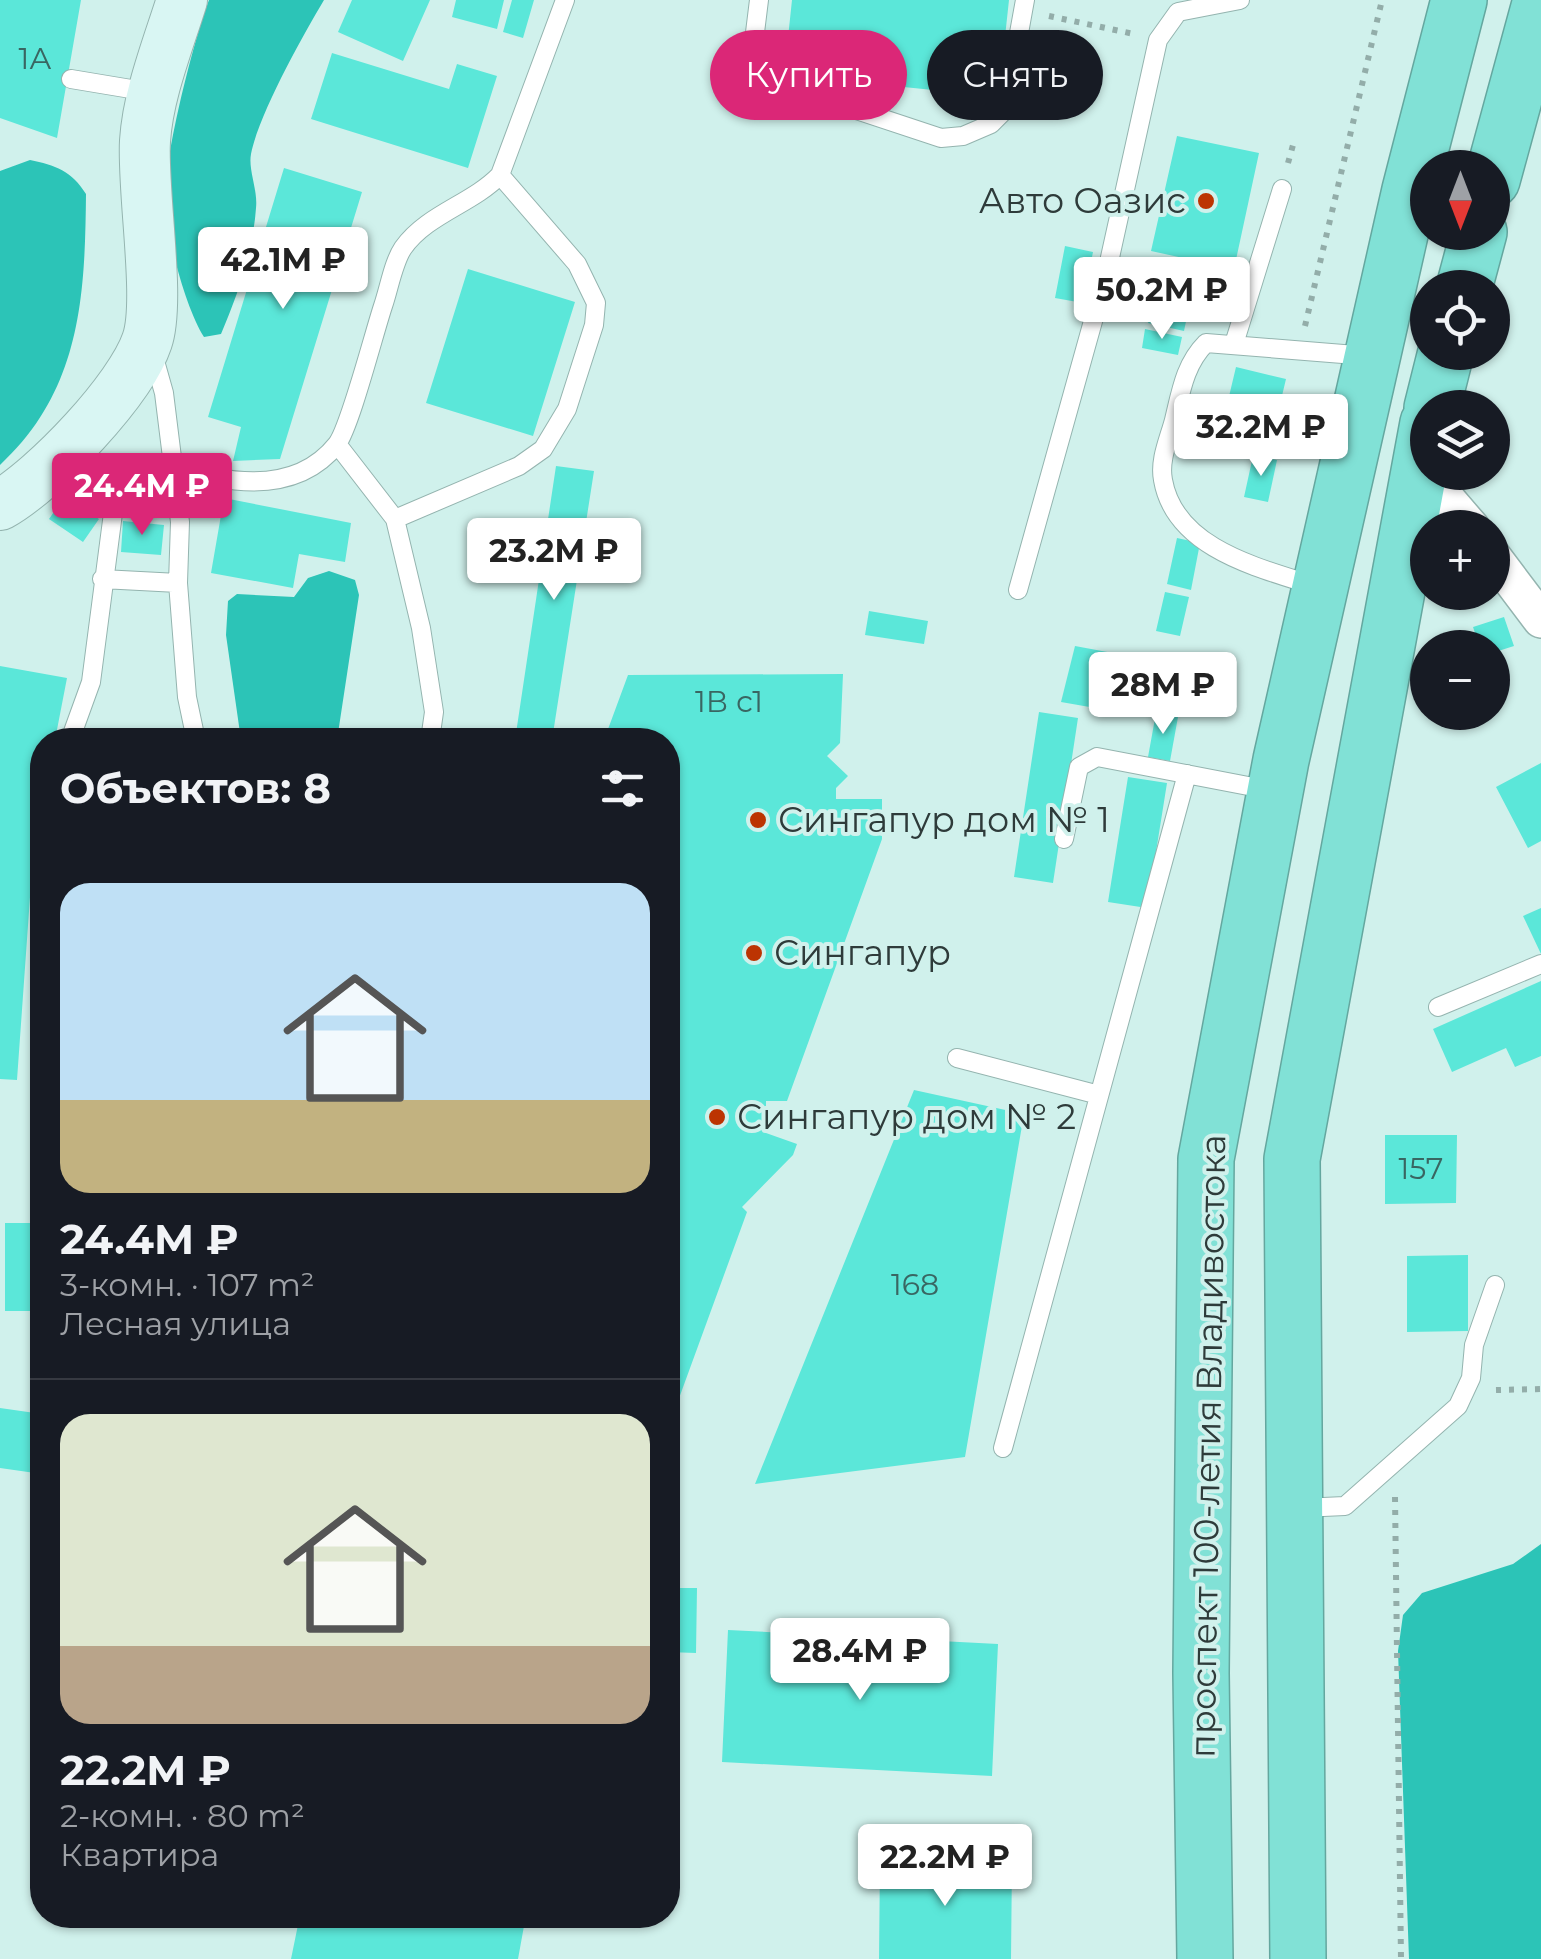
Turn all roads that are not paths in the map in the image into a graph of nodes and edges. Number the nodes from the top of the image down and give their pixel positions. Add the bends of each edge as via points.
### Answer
1 (182, 0) edge
2 (565, 0) edge
3 (759, 0) edge
4 (1025, 0) edge
5 (1240, 0) edge
6 (1459, 0) edge
7 (1541, 0) edge
8 (72, 80) dead end
9 (154, 93) junction
10 (1500, 150) edge
11 (500, 175) junction
12 (1282, 189) dead end
13 (148, 339) junction
14 (1234, 344) junction
15 (1374, 356) junction
16 (338, 444) junction
17 (173, 466) junction
18 (1414, 490) edge
19 (0, 505) edge
20 (395, 519) junction
21 (102, 578) junction
22 (1510, 579) edge
23 (178, 582) junction
24 (1322, 588) junction
25 (1018, 590) dead end
26 (1541, 620) edge
27 (75, 728) edge
28 (193, 728) edge
29 (432, 728) edge
30 (1187, 774) junction
31 (1274, 791) junction
32 (1064, 839) dead end
33 (1541, 964) edge
34 (1438, 1007) dead end
35 (957, 1058) dead end
36 (1100, 1096) junction
37 (1495, 1285) dead end
38 (1003, 1448) dead end
39 (1295, 1508) junction
40 (1204, 1959) edge
41 (1298, 1959) edge

1 - 9 main road
2 - 11 lane
3 - 4 lane via 752,65 757,77 941,138 991,124 1005,110
5 - 25 lane via 1178,12 1158,40 1107,271
6 - 15 highway, проспект 100-летия Владивостока
7 - 10 highway
8 - 9 lane
9 - 13 main road via 145,137
11 - 16 lane via 402,248
11 - 20 lane via 576,264 596,302 594,325 566,409 543,450
12 - 14 lane
13 - 17 lane via 164,393
13 - 19 main road via 127,378 67,451
14 - 15 lane
14 - 24 lane via 1206,343 1191,358 1162,462 1163,483 1192,530 1210,545
15 - 24 highway, проспект 100-летия Владивостока
16 - 17 lane via 282,479 214,480
16 - 20 lane
17 - 21 lane via 114,513
17 - 23 lane
18 - 39 highway via 1292,1159
20 - 29 lane via 422,628
21 - 23 lane
21 - 27 lane via 92,682
22 - 26 street
23 - 28 lane
24 - 31 highway, проспект 100-летия Владивостока
30 - 31 lane
30 - 32 lane via 1085,761
30 - 36 lane
31 - 40 highway, проспект 100-летия Владивостока via 1206,1159
33 - 34 lane
35 - 36 lane
36 - 38 lane
37 - 39 lane via 1458,1406 1345,1506
39 - 41 highway

